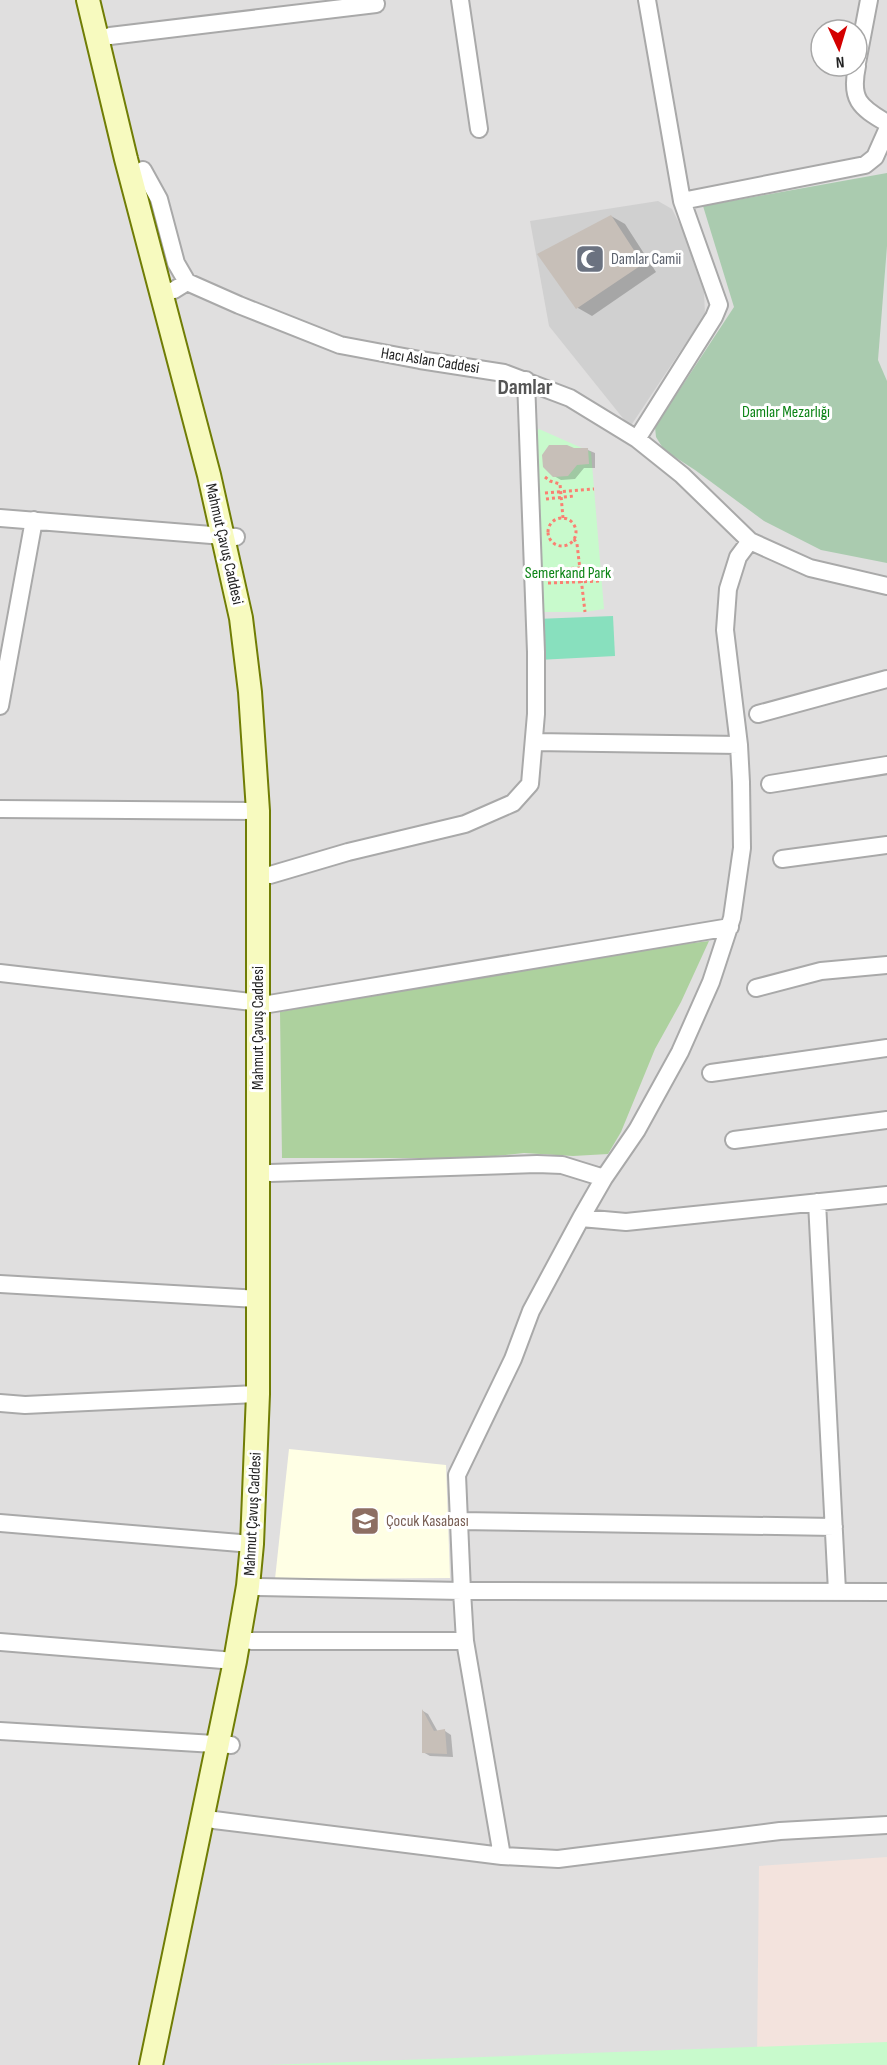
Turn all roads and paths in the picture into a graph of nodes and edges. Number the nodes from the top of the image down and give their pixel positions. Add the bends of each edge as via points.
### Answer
1 (87, 0) edge
2 (101, 0) edge
3 (460, 0) edge
4 (647, 0) edge
5 (868, 0) edge
6 (376, 4) dead end
7 (291, 7) edge
8 (865, 18) edge
9 (110, 36) junction
10 (854, 78) edge
11 (887, 123) edge
12 (479, 129) dead end
13 (887, 130) edge
14 (682, 201) junction
15 (181, 286) junction
16 (526, 380) junction
17 (637, 439) junction
18 (531, 462) junction
19 (594, 489) dead end
20 (561, 492) junction
21 (539, 496) junction
22 (574, 496) dead end
23 (561, 497) junction
24 (0, 518) edge
25 (563, 518) junction
26 (34, 520) junction
27 (229, 537) junction
28 (574, 539) junction
29 (750, 541) junction
30 (580, 568) junction
31 (559, 569) dead end
32 (602, 581) dead end
33 (581, 582) junction
34 (535, 583) junction
35 (887, 586) edge
36 (585, 612) dead end
37 (3, 669) edge
38 (887, 679) edge
39 (0, 706) edge
40 (758, 714) dead end
41 (534, 742) junction
42 (739, 746) junction
43 (887, 765) edge
44 (770, 784) dead end
45 (0, 809) edge
46 (258, 811) junction
47 (887, 845) edge
48 (782, 859) dead end
49 (270, 875) junction
50 (729, 927) junction
51 (887, 965) edge
52 (0, 973) edge
53 (756, 987) dead end
54 (264, 1003) junction
55 (887, 1048) edge
56 (711, 1073) dead end
57 (887, 1120) edge
58 (735, 1140) dead end
59 (270, 1173) junction
60 (604, 1178) junction
61 (887, 1195) edge
62 (817, 1202) junction
63 (581, 1218) junction
64 (0, 1284) edge
65 (258, 1299) junction
66 (258, 1394) junction
67 (0, 1403) edge
68 (459, 1521) junction
69 (0, 1523) edge
70 (834, 1527) junction
71 (252, 1544) junction
72 (258, 1587) junction
73 (462, 1591) junction
74 (837, 1591) junction
75 (887, 1592) edge
76 (250, 1641) junction
77 (465, 1641) junction
78 (0, 1642) edge
79 (235, 1661) junction
80 (0, 1731) edge
81 (224, 1744) junction
82 (214, 1820) junction
83 (887, 1825) edge
84 (501, 1856) junction
85 (151, 2065) edge
86 (165, 2065) edge

1 - 27 main road, Mahmut Çavuş Caddesi
2 - 9 main road
3 - 12 street
4 - 14 street
5 - 8 street
6 - 7 street
7 - 9 street
9 - 15 main road via 144,170
10 - 11 street via 855,96 862,106
13 - 14 street via 875,157 865,165
14 - 17 street via 719,305
15 - 16 street, Hacı Aslan Caddesi via 340,345
15 - 27 main road
16 - 17 street, Hacı Aslan Caddesi via 570,398
16 - 18 street
17 - 29 street, Hacı Aslan Caddesi via 682,475
18 - 20 path via 539,462 542,473 560,484
18 - 21 street
19 - 20 path
20 - 21 path
20 - 23 path
21 - 23 path
21 - 34 street
22 - 23 path
23 - 25 path
24 - 26 street
25 - 28 path via 574,525
25 - 28 path via 549,527 550,539 558,545
26 - 27 street
26 - 37 street
27 - 46 main road, Mahmut Çavuş Caddesi via 246,654
27 - 49 main road via 258,647 271,822
28 - 30 path
29 - 35 street, Hacı Aslan Caddesi via 810,568
29 - 42 street via 738,557 728,589 725,630
30 - 31 path
30 - 33 path
32 - 33 path
33 - 34 path
33 - 36 path
34 - 41 street
37 - 39 street
38 - 40 street
41 - 42 street
41 - 49 street via 530,784 513,804 465,825
42 - 50 street via 742,849
43 - 44 street
45 - 46 street
46 - 54 main road, Mahmut Çavuş Caddesi
47 - 48 street
49 - 54 main road
50 - 54 street
50 - 60 street via 711,982 680,1052 637,1130
51 - 53 street via 821,971
52 - 54 street
54 - 59 main road
54 - 65 main road, Mahmut Çavuş Caddesi
55 - 56 street
57 - 58 street
59 - 60 street via 537,1164 562,1165
59 - 72 main road via 267,1446
60 - 63 street
61 - 62 street
62 - 63 street via 626,1222
62 - 70 street
63 - 68 street via 531,1311 513,1359 457,1476
64 - 65 street
65 - 66 main road, Mahmut Çavuş Caddesi
66 - 67 street
66 - 71 main road, Mahmut Çavuş Caddesi
68 - 70 street
68 - 73 street
69 - 71 street
70 - 74 street
71 - 79 main road, Mahmut Çavuş Caddesi
72 - 73 street
72 - 76 main road
73 - 74 street
73 - 77 street
74 - 75 street
76 - 77 street
76 - 81 main road
77 - 84 street
78 - 79 street
79 - 81 main road, Mahmut Çavuş Caddesi
80 - 81 street
81 - 82 main road
81 - 85 main road, Mahmut Çavuş Caddesi
82 - 84 street
82 - 86 main road
83 - 84 street via 780,1831 558,1859

